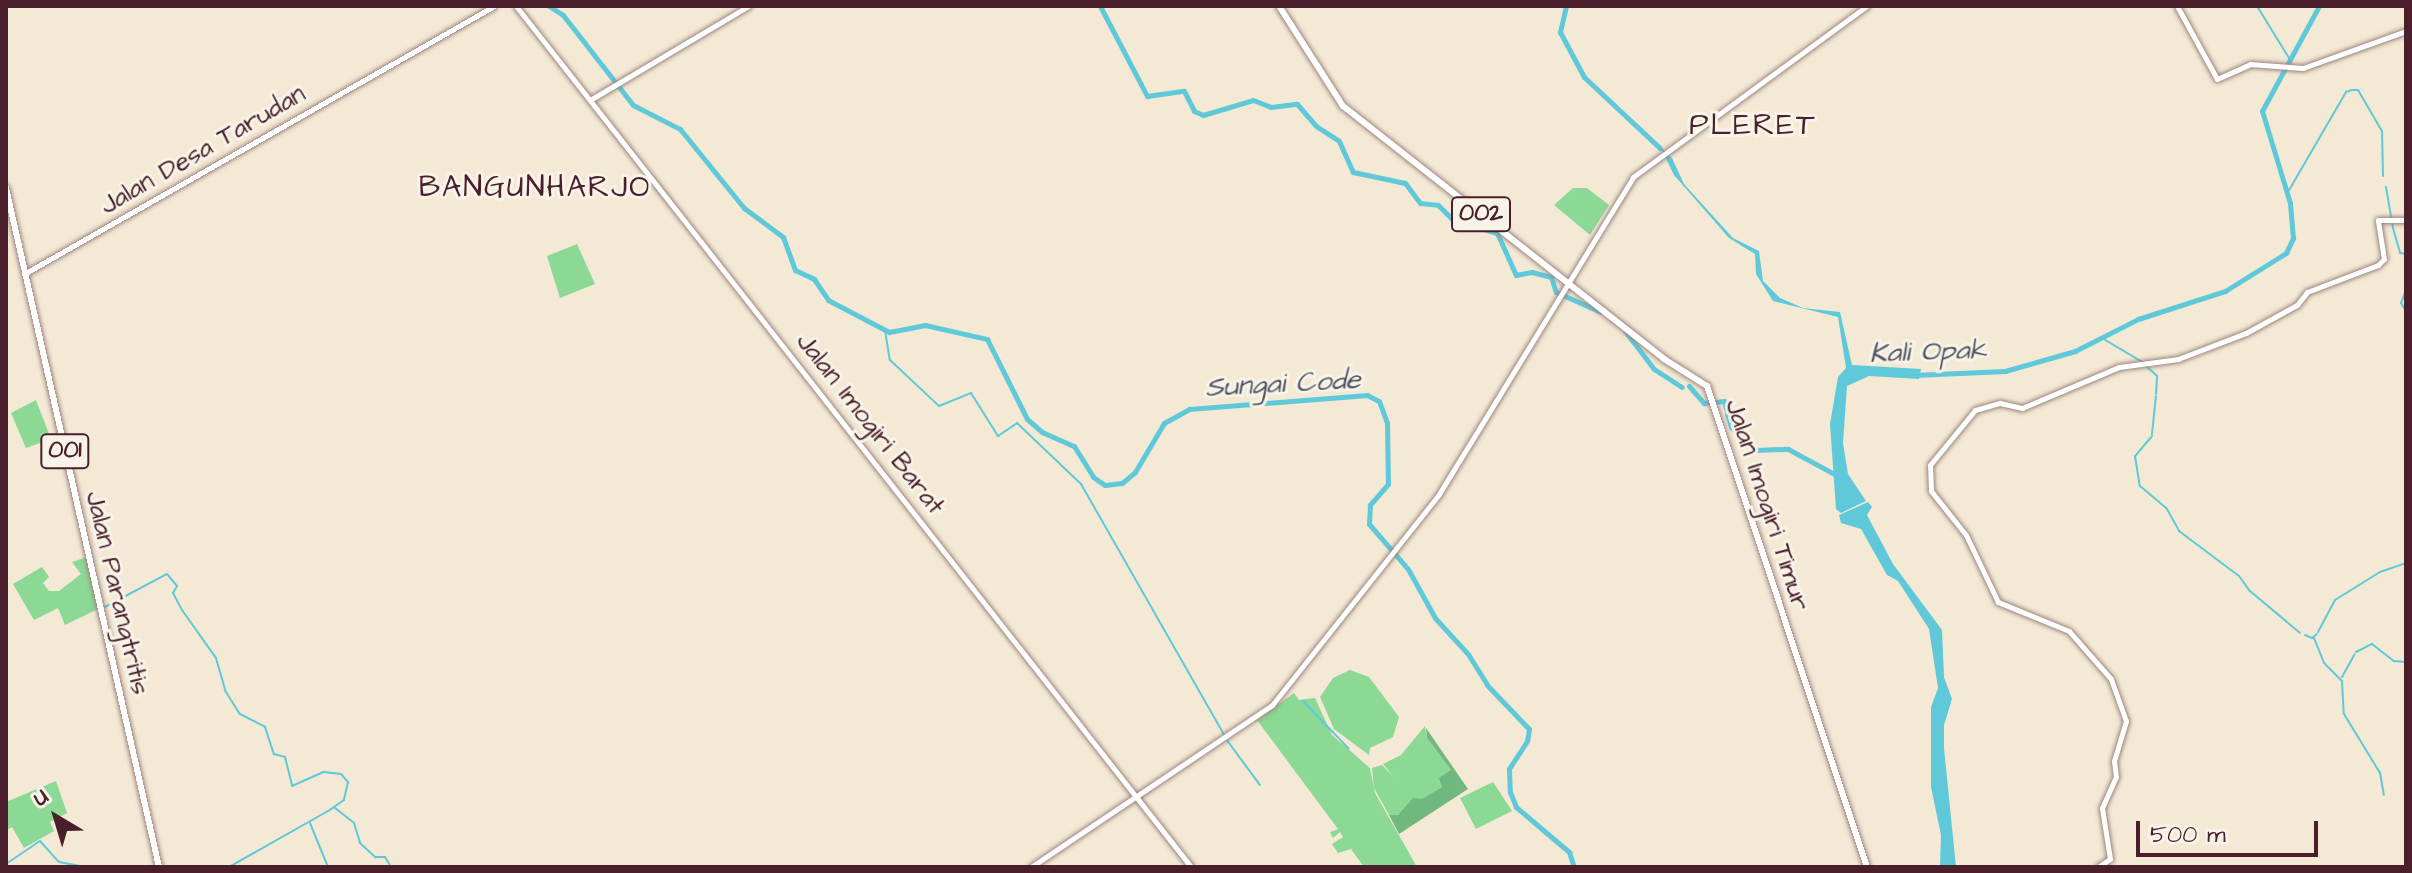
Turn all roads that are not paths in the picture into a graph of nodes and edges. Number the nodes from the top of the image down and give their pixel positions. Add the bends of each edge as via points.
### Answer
1 (494, 6) edge
2 (516, 6) edge
3 (748, 6) edge
4 (1279, 6) edge
5 (1867, 6) edge
6 (2177, 6) edge
7 (2405, 33) edge
8 (590, 100) junction
9 (6, 188) edge
10 (2406, 220) edge
11 (24, 274) junction
12 (1567, 281) junction
13 (1136, 795) junction
14 (159, 867) edge
15 (1031, 867) edge
16 (1191, 867) edge
17 (1867, 867) edge
18 (2098, 867) edge

1 - 11 main road, Jalan Desa Tarudan
2 - 8 main road, Jalan Imogiri Barat
3 - 8 main road
4 - 12 main road, Jalan Imogiri Timur / 002 via 1343,106
5 - 12 main road via 1628,183
6 - 7 main road via 2217,79 2255,64 2299,68
8 - 13 main road, Jalan Imogiri Barat
9 - 11 main road, Jalan Parangtritis / 001
10 - 18 main road via 2378,220 2381,264 2307,292 2294,307 2189,355 2155,365 2119,367 2022,408 2000,403 1975,410 1929,468 1931,491 1966,535 1998,602 2069,631 2111,679 2126,721 2114,761 2116,777 2102,808 2110,859
11 - 14 main road, Jalan Parangtritis / 001
12 - 13 main road via 1445,485 1272,705
12 - 17 main road, Jalan Imogiri Timur / 002 via 1707,386
13 - 15 main road
13 - 16 main road, Jalan Imogiri Barat

